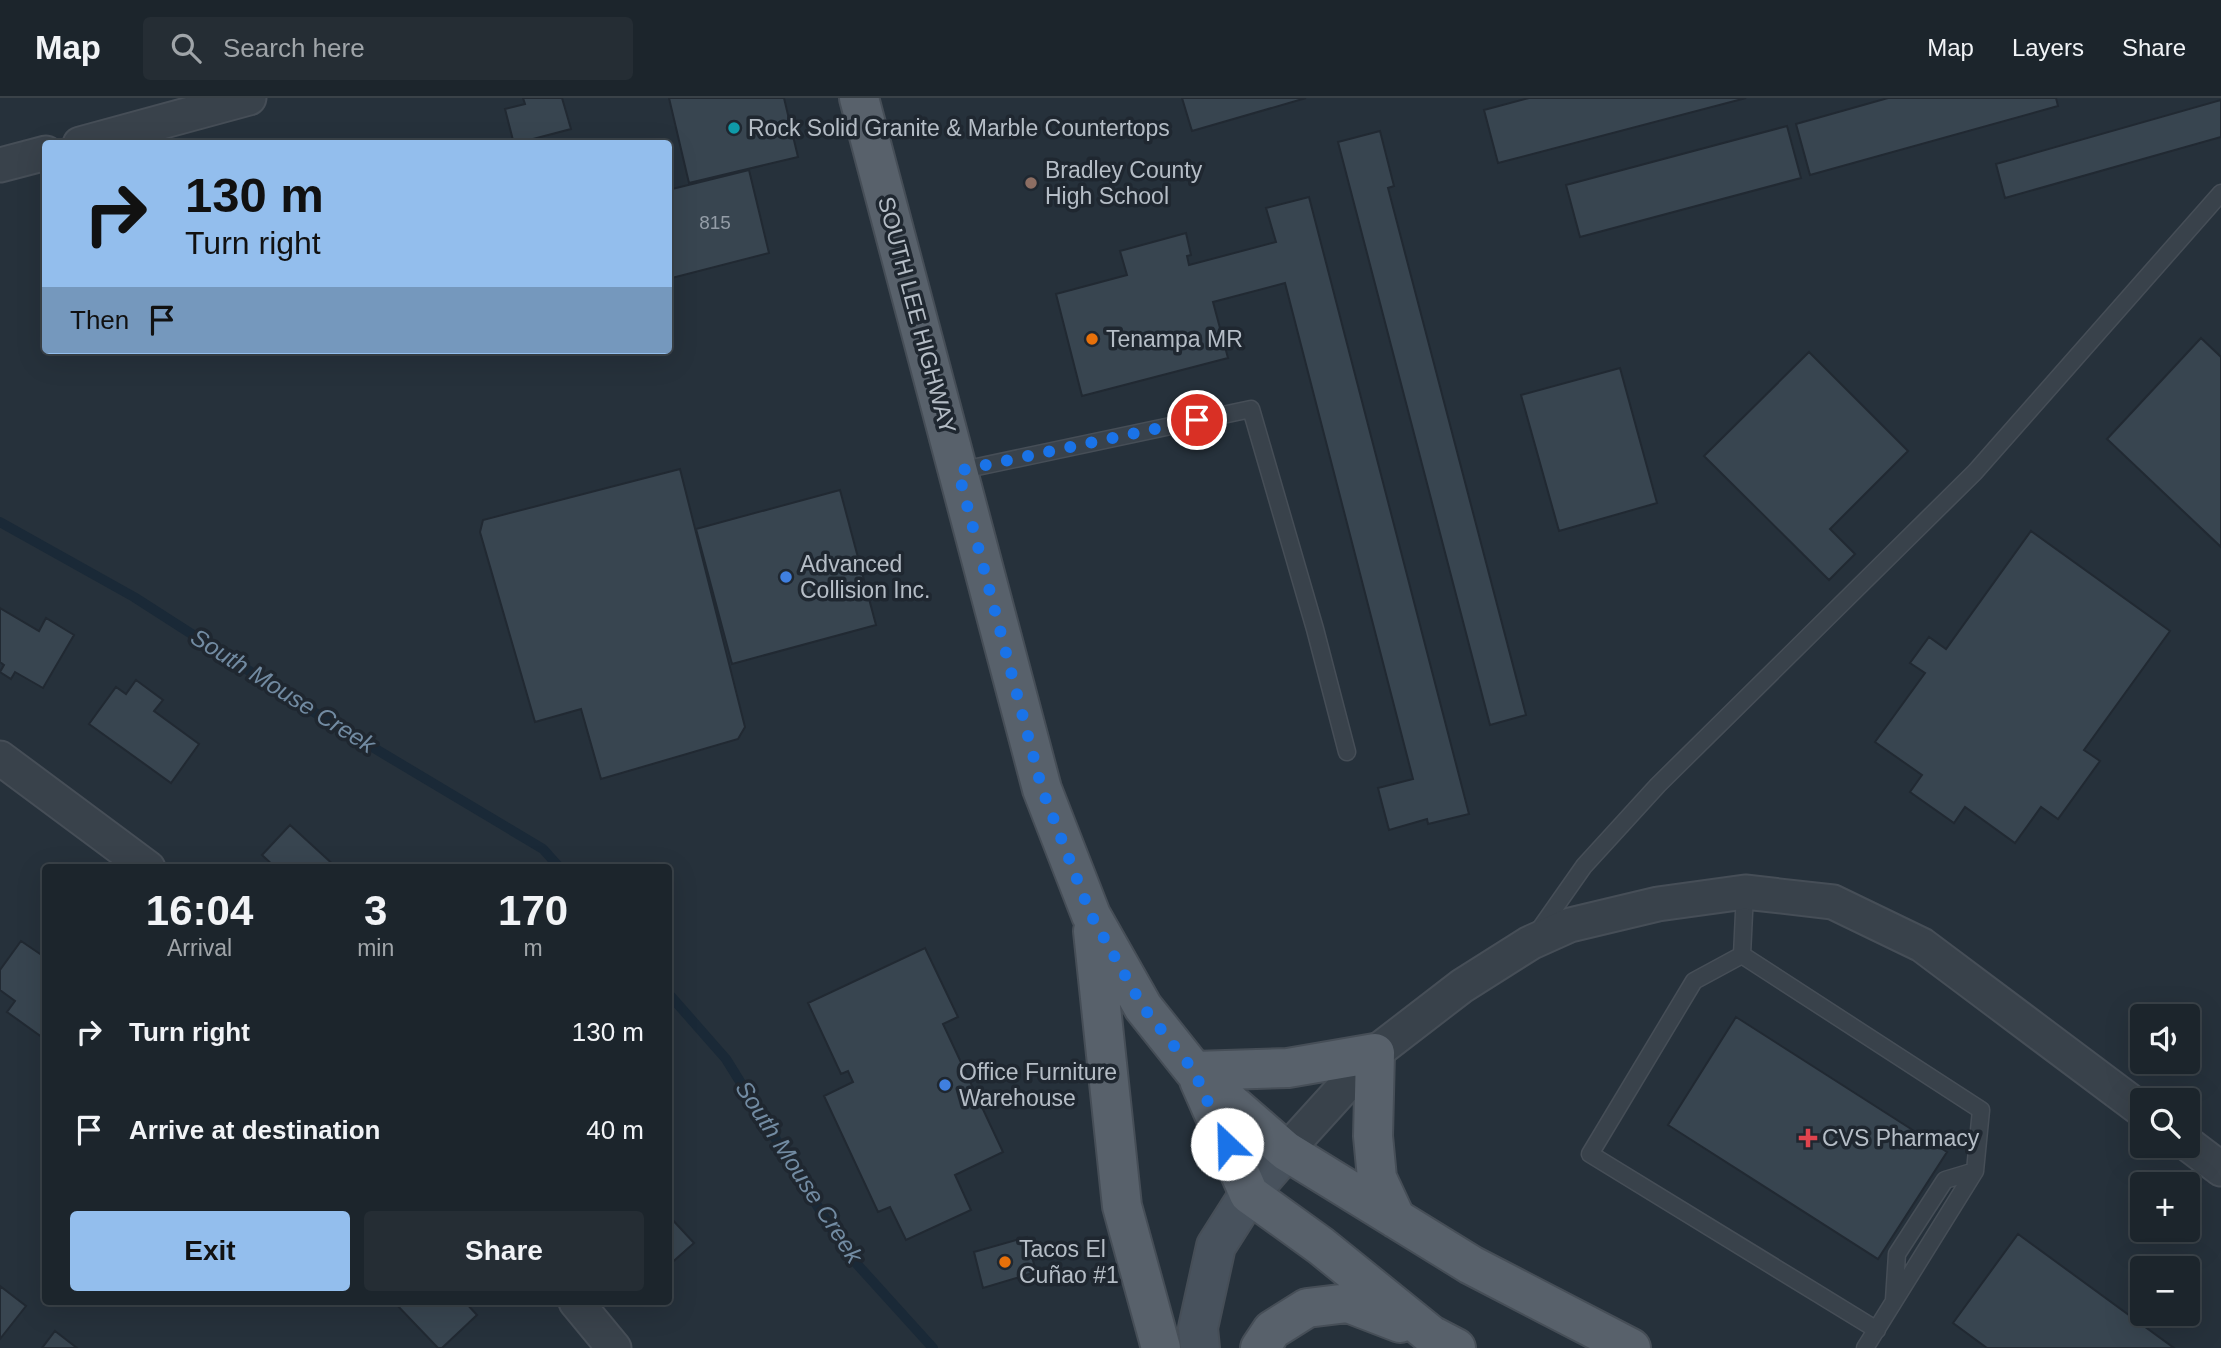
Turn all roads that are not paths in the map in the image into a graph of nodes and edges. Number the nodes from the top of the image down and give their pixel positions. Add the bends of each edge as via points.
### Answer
1 (248, 98) edge
2 (859, 98) edge
3 (95, 140) edge
4 (42, 154) edge
5 (0, 165) edge
6 (2221, 193) edge
7 (958, 471) junction
8 (1347, 752) dead end
9 (0, 758) edge
10 (143, 864) edge
11 (1745, 892) junction
12 (1091, 915) junction
13 (1530, 943) junction
14 (1742, 955) junction
15 (1375, 1053) junction
16 (1194, 1071) junction
17 (2130, 1101) edge
18 (1286, 1151) junction
19 (2200, 1153) edge
20 (2221, 1169) edge
21 (1975, 1171) junction
22 (1249, 1194) junction
23 (1396, 1219) junction
24 (1894, 1302) junction
25 (578, 1305) edge
26 (1877, 1330) junction
27 (1444, 1342) edge
28 (614, 1348) edge
29 (1161, 1348) edge
30 (1200, 1348) edge
31 (1260, 1348) edge
32 (1631, 1348) edge
33 (1865, 1348) edge

1 - 3 street
2 - 7 main road, SOUTH LEE HIGHWAY
4 - 5 street
6 - 13 lane via 1975,472 1658,785 1584,866
7 - 8 lane via 1251,409
7 - 12 main road, SOUTH LEE HIGHWAY via 1042,789
9 - 10 street
11 - 13 street via 1658,904 1570,925
11 - 14 lane
11 - 17 street via 1833,902 1922,945
12 - 16 main road, SOUTH LEE HIGHWAY via 1143,1007
12 - 29 main road via 1122,1206
13 - 15 street via 1462,986
14 - 21 lane via 1981,1110
14 - 26 lane via 1693,981 1590,1154
15 - 16 main road via 1288,1068
15 - 18 street
15 - 23 main road via 1377,1178
16 - 18 main road, SOUTH LEE HIGHWAY
16 - 22 main road, SOUTH LEE HIGHWAY
18 - 22 main road
18 - 23 main road, SOUTH LEE HIGHWAY
19 - 20 street
21 - 24 lane
21 - 24 lane via 1945,1180 1897,1254
22 - 27 main road
22 - 30 main road via 1216,1246 1199,1328
23 - 32 main road, SOUTH LEE HIGHWAY via 1471,1265
24 - 26 lane
25 - 28 street
26 - 33 lane
27 - 31 main road via 1349,1303 1307,1308 1272,1330

